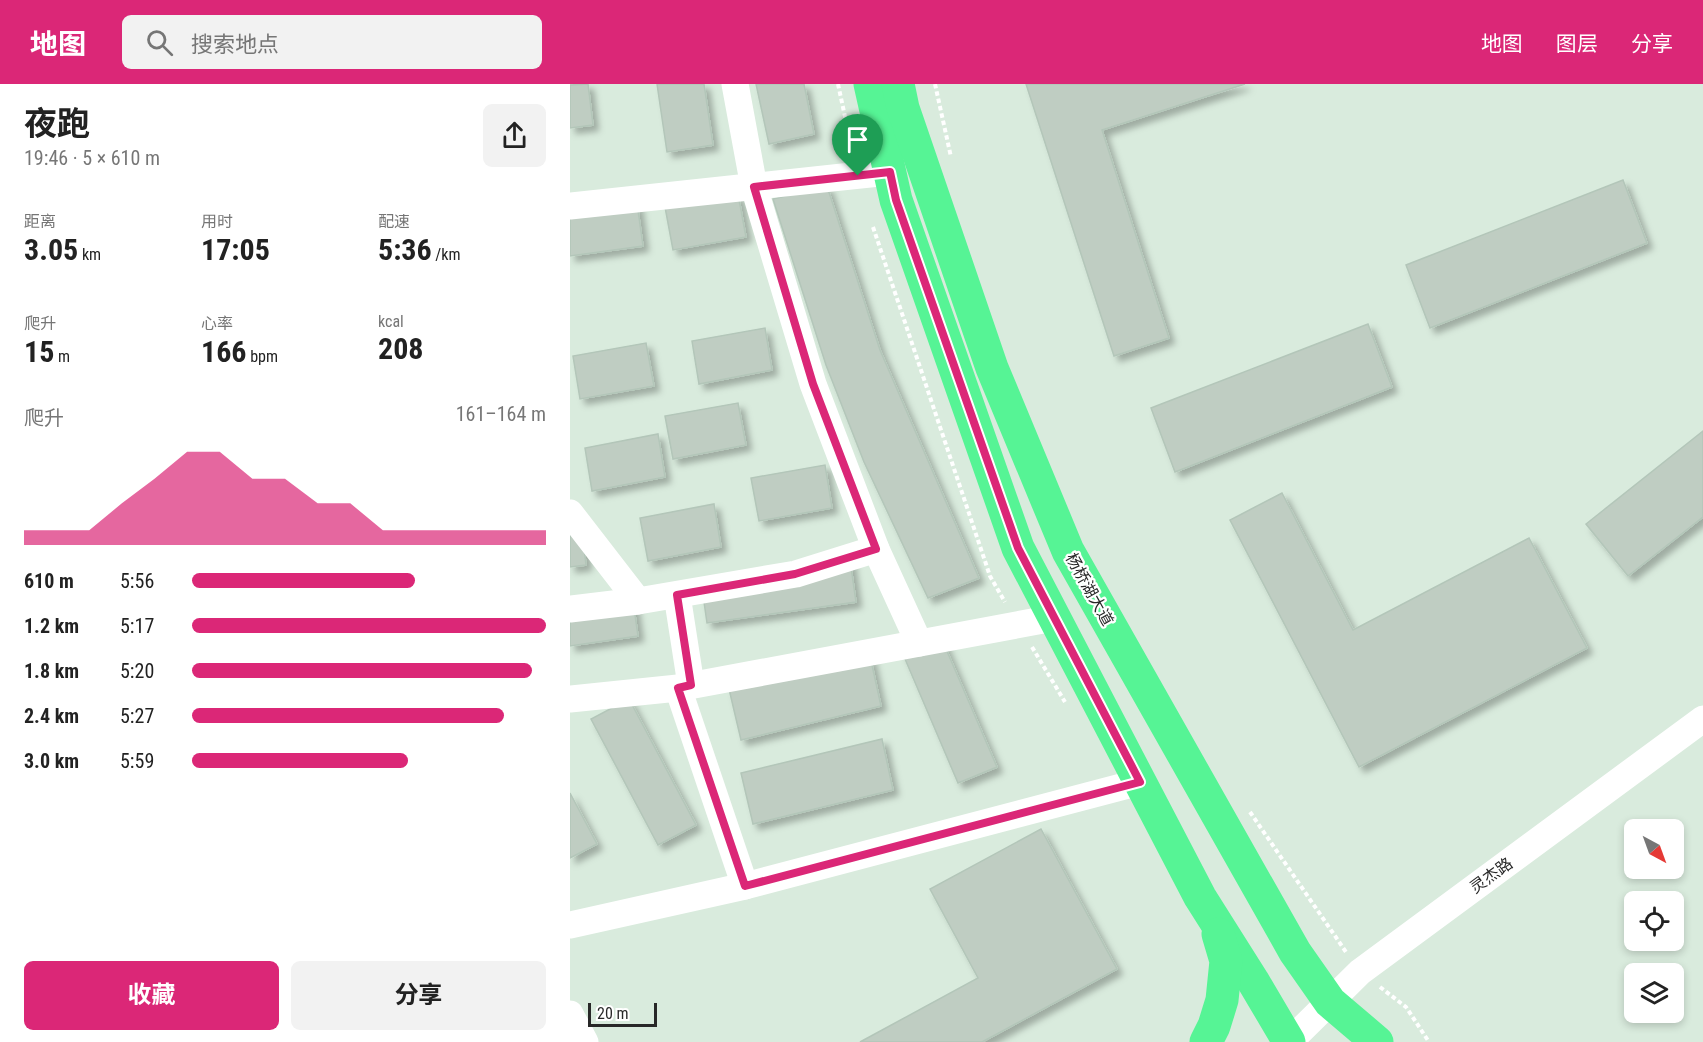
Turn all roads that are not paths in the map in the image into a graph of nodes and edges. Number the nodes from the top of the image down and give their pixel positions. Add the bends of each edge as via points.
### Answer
1 (735, 84) edge
2 (870, 84) edge
3 (898, 84) edge
4 (890, 172) junction
5 (754, 187) junction
6 (570, 206) edge
7 (570, 513) edge
8 (876, 549) junction
9 (677, 595) junction
10 (638, 601) junction
11 (570, 609) edge
12 (1054, 618) junction
13 (919, 643) junction
14 (685, 686) junction
15 (570, 699) edge
16 (1703, 719) edge
17 (1140, 782) junction
18 (745, 886) junction
19 (1213, 918) junction
20 (570, 925) edge
21 (1330, 1002) junction
22 (570, 1014) edge
23 (585, 1042) edge
24 (1206, 1042) edge
25 (1289, 1042) edge
26 (1377, 1042) edge

1 - 5 street
2 - 4 main road
3 - 21 main road, 杨桥湖大道 via 992,368 1068,551 1295,951
4 - 5 street
4 - 12 main road via 896,200 1018,548
5 - 6 street
5 - 8 street via 813,384
7 - 10 street
8 - 9 street via 795,574
8 - 13 street
9 - 10 street
9 - 14 street
10 - 11 street
12 - 13 street
12 - 17 main road
13 - 14 street
14 - 15 street
14 - 18 street
16 - 21 street, 灵杰路 via 1360,972
17 - 18 street
17 - 19 main road
18 - 20 street
19 - 24 main road via 1226,961 1222,1000
19 - 25 main road
21 - 25 street, 灵杰路
21 - 26 main road, 杨桥湖大道
22 - 23 street

